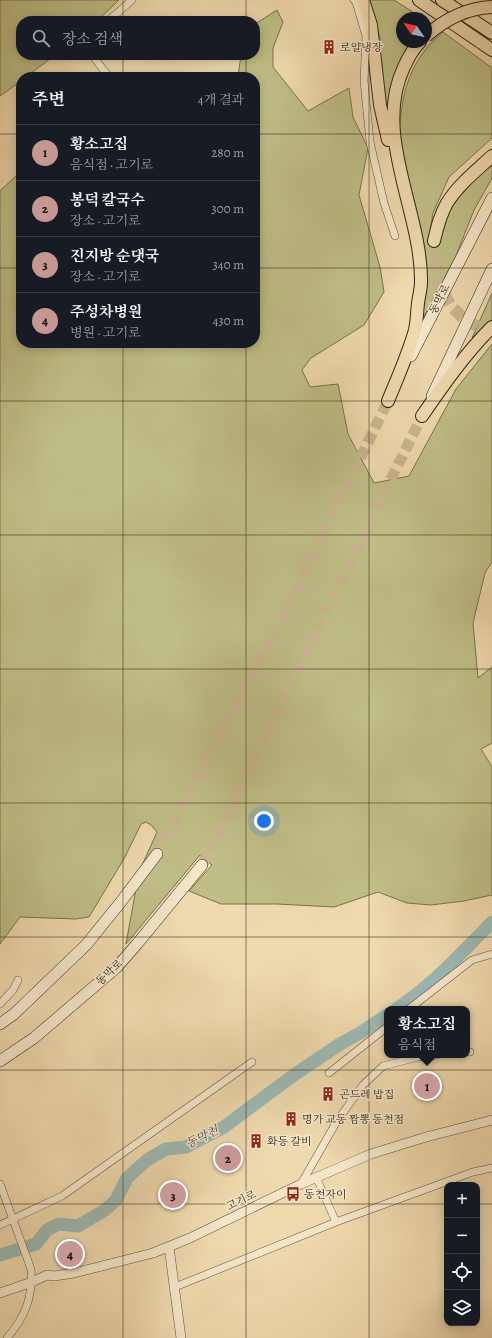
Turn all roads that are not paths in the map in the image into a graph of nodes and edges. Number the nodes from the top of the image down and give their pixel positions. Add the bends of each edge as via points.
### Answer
1 (132, 0) edge
2 (354, 0) edge
3 (364, 0) edge
4 (419, 0) edge
5 (442, 0) edge
6 (487, 0) edge
7 (492, 3) edge
8 (492, 8) edge
9 (114, 16) edge
10 (432, 31) edge
11 (492, 33) edge
12 (416, 48) edge
13 (492, 50) edge
14 (96, 60) edge
15 (105, 72) edge
16 (492, 156) edge
17 (492, 198) edge
18 (412, 216) junction
19 (395, 236) dead end
20 (434, 241) tunnel mouth
21 (492, 270) edge
22 (492, 327) edge
23 (492, 331) edge
24 (479, 340) junction
25 (388, 401) joint
26 (422, 416) joint
27 (157, 854) tunnel mouth
28 (202, 865) tunnel mouth
29 (492, 954) edge
30 (18, 980) dead end
31 (0, 1004) edge
32 (413, 1006) edge
33 (0, 1024) edge
34 (384, 1029) edge
35 (414, 1058) edge
36 (0, 1061) edge
37 (252, 1062) dead end
38 (329, 1073) dead end
39 (492, 1120) edge
40 (492, 1168) edge
41 (316, 1177) junction
42 (0, 1184) edge
43 (301, 1184) junction
44 (12, 1219) junction
45 (336, 1222) junction
46 (0, 1225) edge
47 (170, 1247) junction
48 (32, 1282) junction
49 (175, 1287) junction
50 (0, 1293) edge
51 (7, 1338) edge
52 (181, 1338) edge

1 - 9 street
2 - 19 street via 366,36 364,81 370,142 384,203
3 - 18 main road via 374,38 380,105 391,154
4 - 13 main road
5 - 11 main road
6 - 7 main road
8 - 10 main road, bridge via 457,16
12 - 18 main road via 400,75 394,97 393,124
14 - 15 street
16 - 20 main road via 460,187 448,203
17 - 25 main road, 동막로
18 - 25 main road via 421,282 415,330
21 - 26 main road
22 - 24 main road
23 - 24 main road
24 - 26 main road via 453,370
27 - 33 main road via 86,945 14,1014
28 - 36 main road, 동막로 via 116,966 34,1038
29 - 32 street via 472,960
30 - 31 street
34 - 38 street
35 - 43 street via 383,1066 363,1085 337,1121
37 - 44 street via 62,1196
39 - 41 street, 고기로 via 388,1148
40 - 45 street via 473,1172
41 - 43 street, 고기로
41 - 45 street
42 - 44 street
43 - 47 street, 고기로
44 - 46 street
44 - 48 street via 31,1269
45 - 49 street
47 - 48 street, 고기로 via 118,1263 65,1275 47,1275
47 - 49 street
48 - 50 street, 고기로
48 - 51 street via 26,1310
49 - 52 street

